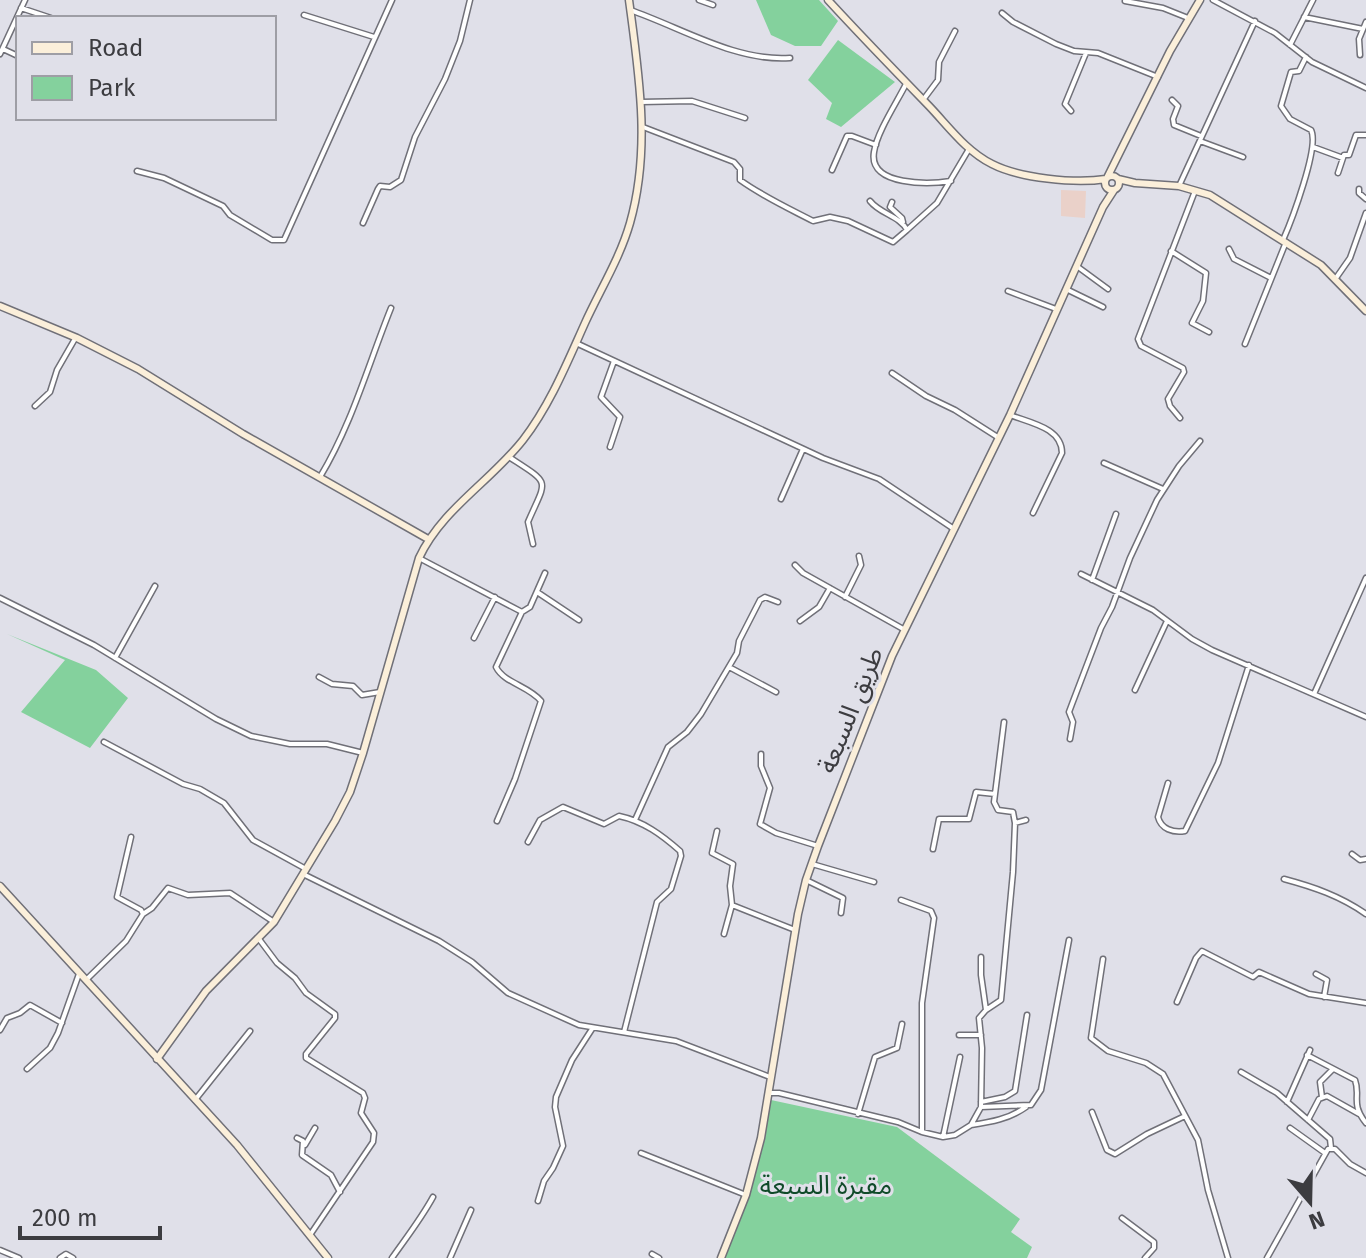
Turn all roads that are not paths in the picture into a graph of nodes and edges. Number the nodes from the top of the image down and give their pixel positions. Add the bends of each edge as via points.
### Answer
1 (25, 0) edge
2 (392, 0) edge
3 (470, 0) edge
4 (629, 0) edge
5 (699, 0) edge
6 (828, 0) edge
7 (1200, 0) edge
8 (1213, 0) edge
9 (1313, 0) edge
10 (1125, 1) edge
11 (713, 5) dead end
12 (21, 8) junction
13 (630, 10) junction
14 (1002, 13) dead end
15 (304, 15) dead end
16 (18, 16) edge
17 (45, 16) edge
18 (1304, 17) junction
19 (1190, 19) junction
20 (16, 20) edge
21 (1255, 21) junction
22 (1366, 22) edge
23 (1363, 29) junction
24 (955, 31) dead end
25 (374, 37) junction
26 (1290, 45) junction
27 (2, 52) edge
28 (1086, 52) junction
29 (1360, 55) dead end
30 (1306, 57) junction
31 (790, 58) dead end
32 (1158, 77) junction
33 (907, 83) junction
34 (1366, 88) edge
35 (923, 100) junction
36 (1172, 100) dead end
37 (641, 102) junction
38 (1071, 111) dead end
39 (745, 118) dead end
40 (643, 127) junction
41 (1366, 135) edge
42 (1200, 138) junction
43 (876, 145) junction
44 (1313, 147) junction
45 (969, 148) junction
46 (1243, 157) dead end
47 (1343, 158) junction
48 (1117, 162) junction
49 (832, 170) dead end
50 (137, 171) dead end
51 (1338, 173) dead end
52 (1117, 179) junction
53 (951, 181) junction
54 (1135, 183) junction
55 (1109, 185) junction
56 (1179, 186) junction
57 (1196, 189) junction
58 (1359, 189) dead end
59 (1366, 199) edge
60 (870, 201) dead end
61 (892, 202) dead end
62 (1366, 213) edge
63 (903, 222) junction
64 (363, 223) dead end
65 (907, 230) junction
66 (1284, 241) junction
67 (1229, 249) dead end
68 (1171, 251) junction
69 (1077, 266) junction
70 (1271, 278) junction
71 (1336, 278) junction
72 (1066, 289) junction
73 (1108, 289) dead end
74 (1008, 291) dead end
75 (0, 306) edge
76 (1103, 307) dead end
77 (391, 308) dead end
78 (1056, 309) junction
79 (1366, 311) edge
80 (1209, 332) dead end
81 (76, 337) junction
82 (576, 343) junction
83 (1245, 344) dead end
84 (614, 361) junction
85 (892, 373) dead end
86 (35, 406) dead end
87 (1010, 415) junction
88 (1180, 418) dead end
89 (999, 438) junction
90 (1200, 441) dead end
91 (610, 447) dead end
92 (803, 449) junction
93 (509, 457) junction
94 (1104, 463) dead end
95 (319, 479) junction
96 (1163, 489) junction
97 (781, 499) dead end
98 (1033, 513) dead end
99 (1116, 514) dead end
100 (956, 530) junction
101 (428, 539) junction
102 (533, 544) dead end
103 (859, 556) dead end
104 (419, 558) junction
105 (795, 565) dead end
106 (545, 573) dead end
107 (1081, 574) dead end
108 (1366, 578) edge
109 (1092, 580) junction
110 (155, 586) dead end
111 (830, 588) junction
112 (1119, 591) junction
113 (537, 592) junction
114 (495, 597) junction
115 (845, 597) junction
116 (0, 598) edge
117 (778, 602) dead end
118 (522, 612) junction
119 (579, 620) dead end
120 (800, 621) dead end
121 (1167, 621) junction
122 (905, 630) junction
123 (474, 638) dead end
124 (115, 658) junction
125 (1249, 665) junction
126 (729, 667) junction
127 (319, 677) dead end
128 (1135, 690) dead end
129 (380, 692) junction
130 (776, 692) dead end
131 (1314, 694) junction
132 (1366, 717) edge
133 (1004, 722) dead end
134 (1070, 739) dead end
135 (104, 742) dead end
136 (363, 753) junction
137 (761, 754) dead end
138 (1168, 783) dead end
139 (995, 794) junction
140 (635, 820) junction
141 (1026, 820) dead end
142 (497, 821) dead end
143 (1015, 823) junction
144 (717, 831) dead end
145 (131, 837) dead end
146 (528, 842) dead end
147 (818, 846) junction
148 (933, 849) dead end
149 (1352, 854) dead end
150 (1366, 859) edge
151 (812, 864) junction
152 (305, 872) junction
153 (1284, 879) dead end
154 (806, 880) junction
155 (874, 882) dead end
156 (0, 886) edge
157 (901, 900) dead end
158 (732, 905) junction
159 (841, 913) dead end
160 (143, 914) junction
161 (1366, 914) edge
162 (274, 922) junction
163 (795, 930) junction
164 (724, 934) dead end
165 (259, 939) junction
166 (1069, 940) dead end
167 (981, 957) dead end
168 (1103, 959) dead end
169 (79, 974) junction
170 (1316, 974) dead end
171 (85, 981) junction
172 (1324, 997) junction
173 (1177, 1002) dead end
174 (1366, 1003) edge
175 (986, 1010) junction
176 (1027, 1015) dead end
177 (62, 1023) junction
178 (902, 1024) dead end
179 (1, 1027) edge
180 (592, 1029) junction
181 (250, 1031) dead end
182 (624, 1032) junction
183 (959, 1035) dead end
184 (981, 1035) junction
185 (960, 1057) dead end
186 (157, 1059) junction
187 (27, 1069) dead end
188 (1332, 1070) junction
189 (1241, 1072) dead end
190 (772, 1078) junction
191 (770, 1093) junction
192 (1322, 1097) junction
193 (195, 1100) junction
194 (1287, 1102) junction
195 (981, 1105) junction
196 (1028, 1106) junction
197 (1092, 1112) dead end
198 (858, 1114) junction
199 (1359, 1114) junction
200 (1185, 1116) junction
201 (1308, 1120) junction
202 (1366, 1123) edge
203 (971, 1125) junction
204 (315, 1128) dead end
205 (1290, 1128) dead end
206 (922, 1132) junction
207 (943, 1137) junction
208 (297, 1138) dead end
209 (304, 1147) junction
210 (1331, 1148) junction
211 (641, 1153) dead end
212 (1325, 1153) junction
213 (1366, 1173) edge
214 (341, 1193) junction
215 (746, 1195) junction
216 (433, 1197) dead end
217 (538, 1201) dead end
218 (471, 1210) dead end
219 (1122, 1218) dead end
220 (310, 1235) junction
221 (0, 1250) edge
222 (652, 1254) dead end
223 (19, 1258) edge
224 (60, 1258) edge
225 (73, 1258) edge
226 (328, 1258) edge
227 (392, 1258) edge
228 (450, 1258) edge
229 (659, 1258) edge
230 (721, 1258) edge
231 (1145, 1258) edge
232 (1228, 1258) edge
233 (1267, 1258) edge

1 - 12 street
2 - 25 street
3 - 64 street via 460,41 401,180 380,186
4 - 13 street
5 - 11 street
6 - 33 street
7 - 19 street, طريق السبعة
8 - 21 street
9 - 18 street
10 - 19 street
12 - 16 street
12 - 17 street
13 - 31 street via 728,48
13 - 37 street
14 - 28 street via 1041,37
15 - 25 street
18 - 23 street
18 - 26 street
19 - 32 street, طريق السبعة
20 - 27 street
21 - 26 street
21 - 42 street
22 - 23 street
23 - 29 street
24 - 35 street via 939,62 938,80
25 - 50 street via 284,240 272,240 223,206 164,178
26 - 30 street
28 - 32 street
28 - 38 street via 1065,104
30 - 34 street
30 - 44 street via 1299,71 1291,72 1281,106 1290,119 1313,133
32 - 48 street, طريق السبعة
33 - 35 street
33 - 43 street
35 - 45 street
36 - 42 street via 1178,106 1174,125
37 - 39 street via 702,102
37 - 40 street
40 - 65 street via 734,162 740,180 813,221 848,221 893,242
40 - 82 street via 630,221
41 - 47 street via 1356,135
42 - 46 street
42 - 56 street
43 - 49 street via 847,136
43 - 53 street via 876,165 889,176 907,182
44 - 47 street
44 - 66 street
45 - 53 street
45 - 55 street via 1007,170
47 - 51 street
48 - 52 street
48 - 55 street, طريق السبعة
52 - 54 street
52 - 55 street
52 - 55 street via 1119,184
53 - 65 street via 930,211
54 - 55 street
54 - 56 street
55 - 69 street, طريق السبعة
56 - 57 street
57 - 66 street
57 - 68 street
58 - 59 street
60 - 63 street
61 - 63 street via 890,207
62 - 71 street via 1350,258
63 - 65 street
66 - 70 street
66 - 71 street
67 - 70 street via 1234,259
68 - 80 street via 1206,273 1203,301 1192,323
68 - 88 street via 1138,341 1184,368 1168,399
69 - 72 street, طريق السبعة
69 - 73 street
70 - 83 street
71 - 79 street
72 - 76 street
72 - 78 street, طريق السبعة
74 - 78 street
75 - 81 street
77 - 95 street via 345,432
78 - 87 street, طريق السبعة
81 - 86 street via 50,392
81 - 95 street
82 - 84 street
82 - 93 street via 540,415
84 - 91 street via 601,397 620,417
84 - 92 street
85 - 89 street
87 - 89 street, طريق السبعة
87 - 98 street via 1050,431 1062,448
89 - 100 street, طريق السبعة
90 - 96 street
92 - 97 street
92 - 100 street via 879,479
93 - 101 street
93 - 102 street via 543,485 528,522
94 - 96 street
95 - 101 street
96 - 112 street
99 - 109 street
100 - 122 street, طريق السبعة
101 - 104 street
103 - 115 street via 861,565
104 - 114 street
104 - 129 street
105 - 111 street
106 - 113 street
107 - 109 street
108 - 131 street
109 - 112 street
110 - 124 street
111 - 115 street
111 - 120 street via 819,607
112 - 121 street
112 - 134 street via 1069,712
113 - 118 street
113 - 119 street
114 - 118 street
114 - 123 street
115 - 122 street
116 - 124 street
117 - 126 street via 760,600
118 - 142 street via 496,667 541,701
121 - 125 street via 1202,645
121 - 128 street
122 - 147 street, طريق السبعة
124 - 136 street via 251,736
125 - 131 street
125 - 138 street via 1218,763 1185,831 1159,822
126 - 130 street
126 - 140 street via 698,719 668,747
127 - 129 street via 353,686 362,695
129 - 136 street
131 - 132 street
133 - 139 street
135 - 152 street via 224,803 253,840
136 - 152 street via 350,792
137 - 147 street via 770,788 760,824
139 - 143 street via 995,808 1013,812
139 - 148 street via 976,792 965,821 939,819
140 - 146 street via 619,816 604,824 563,807 540,820
140 - 182 street via 666,839 681,856 671,889 657,902
141 - 143 street
143 - 175 street via 1001,1000
144 - 158 street via 712,853 733,864
145 - 160 street via 117,897
147 - 151 street, طريق السبعة
149 - 150 street
151 - 154 street, طريق السبعة
151 - 155 street
152 - 162 street
152 - 180 street via 459,952 508,993
153 - 161 street via 1323,891
154 - 159 street via 843,898
154 - 163 street, طريق السبعة
156 - 169 street
157 - 206 street via 931,911 934,918 922,1003
158 - 163 street
158 - 164 street
160 - 162 street via 168,888 188,895 230,893
160 - 171 street via 126,941
162 - 165 street
163 - 190 street, طريق السبعة
165 - 186 street via 206,991
165 - 214 street via 306,993 335,1014 306,1054 307,1061 351,1084 365,1098 361,1113 374,1138
166 - 196 street via 1041,1090
167 - 175 street
168 - 200 street via 1091,1038 1108,1051 1158,1070
169 - 171 street
169 - 177 street
170 - 172 street via 1327,980
171 - 186 street
172 - 173 street via 1259,972 1253,977 1202,951
172 - 174 street
175 - 184 street via 979,1018
176 - 195 street via 1015,1091
177 - 179 street via 30,1005
177 - 187 street via 50,1048
178 - 198 street via 897,1048 879,1053 870,1066
180 - 182 street
180 - 217 street via 556,1097 563,1146
181 - 193 street
182 - 190 street via 676,1041
183 - 184 street
184 - 195 street
185 - 207 street
186 - 193 street
188 - 192 street via 1320,1082
188 - 194 street via 1308,1052
188 - 199 street via 1355,1080
189 - 194 street
190 - 191 street, طريق السبعة
191 - 198 street
191 - 215 street, طريق السبعة
192 - 199 street via 1332,1097
192 - 201 street
193 - 220 street
194 - 201 street
195 - 196 street
195 - 203 street
196 - 203 street via 1012,1116
197 - 200 street via 1107,1150 1115,1154
198 - 206 street
199 - 202 street
200 - 232 street via 1203,1155
201 - 210 street via 1330,1139
203 - 207 street
204 - 209 street
205 - 212 street
206 - 207 street
208 - 209 street
209 - 214 street via 302,1155 331,1175
210 - 212 street
210 - 213 street
211 - 215 street
212 - 233 street
214 - 220 street
215 - 230 street, طريق السبعة
216 - 227 street
218 - 228 street
219 - 231 street via 1154,1242
220 - 226 street
221 - 223 street
222 - 229 street
224 - 225 street

